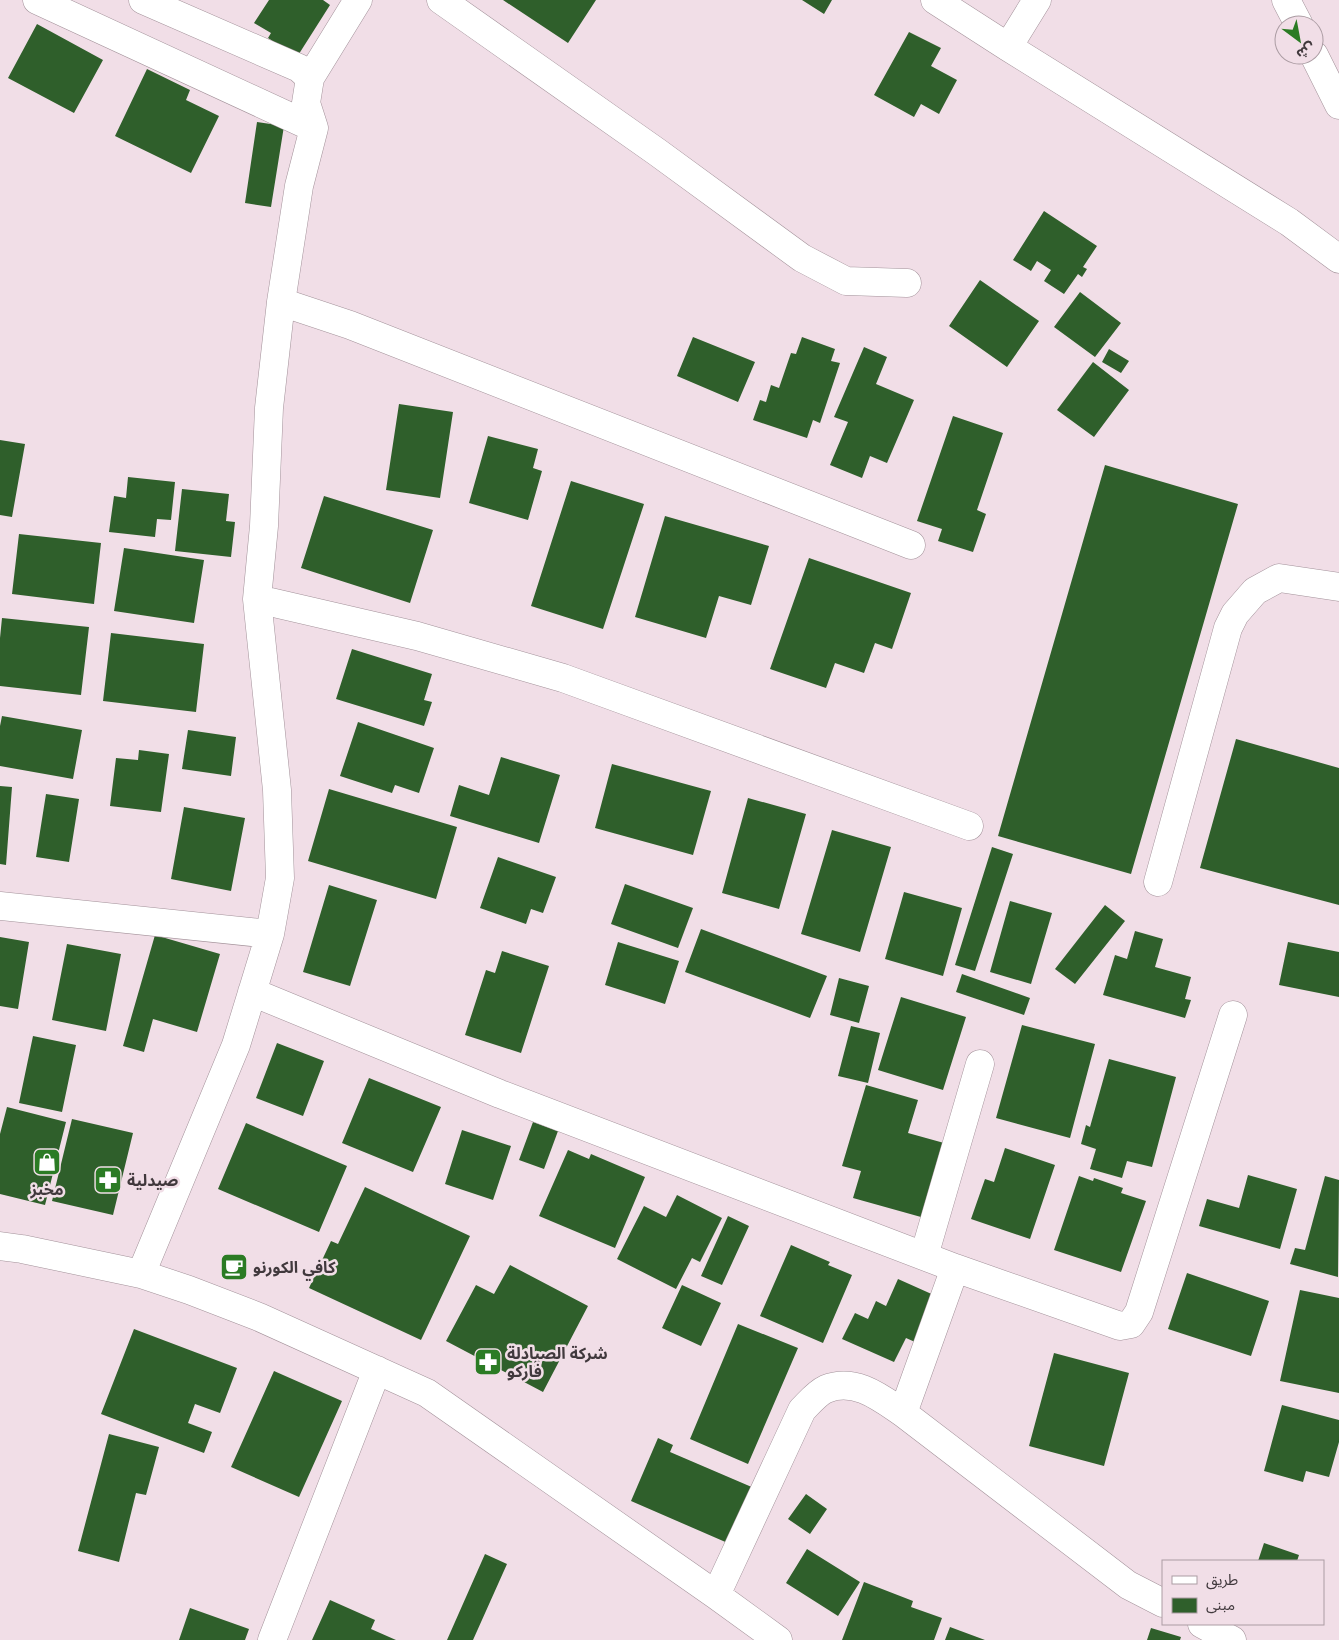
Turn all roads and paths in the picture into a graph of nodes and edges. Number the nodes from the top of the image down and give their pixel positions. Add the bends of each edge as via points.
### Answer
1 (37, 0) edge
2 (143, 0) edge
3 (358, 0) edge
4 (441, 0) edge
5 (935, 0) edge
6 (1037, 0) edge
7 (1286, 0) edge
8 (71, 6) edge
9 (1294, 15) edge
10 (1008, 48) junction
11 (1319, 65) edge
12 (310, 78) junction
13 (1339, 105) edge
14 (314, 128) junction
15 (1339, 259) edge
16 (907, 284) dead end
17 (281, 302) junction
18 (911, 545) dead end
19 (1339, 587) edge
20 (257, 599) junction
21 (969, 826) dead end
22 (1158, 882) dead end
23 (0, 906) edge
24 (270, 934) junction
25 (252, 992) junction
26 (1233, 1015) dead end
27 (980, 1064) dead end
28 (0, 1246) edge
29 (924, 1256) junction
30 (955, 1268) junction
31 (141, 1274) junction
32 (377, 1370) junction
33 (903, 1413) junction
34 (716, 1594) junction
35 (1162, 1602) edge
36 (1204, 1625) edge
37 (272, 1640) edge
38 (778, 1640) edge
39 (1232, 1640) edge

1 - 8 street
2 - 12 street via 299,68
3 - 12 street
4 - 16 street via 802,258 846,281
5 - 10 street
6 - 10 street
7 - 9 street
8 - 14 street
10 - 15 street via 1289,222
11 - 13 street
12 - 14 street via 306,103
14 - 17 street via 299,186
17 - 18 street via 350,325
17 - 20 street
19 - 22 street via 1279,578 1255,591 1235,614 1228,628
20 - 21 street via 418,636 563,678
20 - 24 street via 278,790 280,878
23 - 24 street
24 - 25 street
25 - 29 street via 500,1094
25 - 31 street via 236,1045
26 - 30 street via 1139,1312 1131,1324 1120,1326 1110,1323
27 - 29 street
28 - 31 street
29 - 30 street
30 - 33 street
31 - 32 street via 259,1317
32 - 34 street via 427,1393
32 - 37 street
33 - 34 street via 863,1388 841,1386 815,1397 802,1410
33 - 35 street via 1128,1585
34 - 38 street
36 - 39 street

